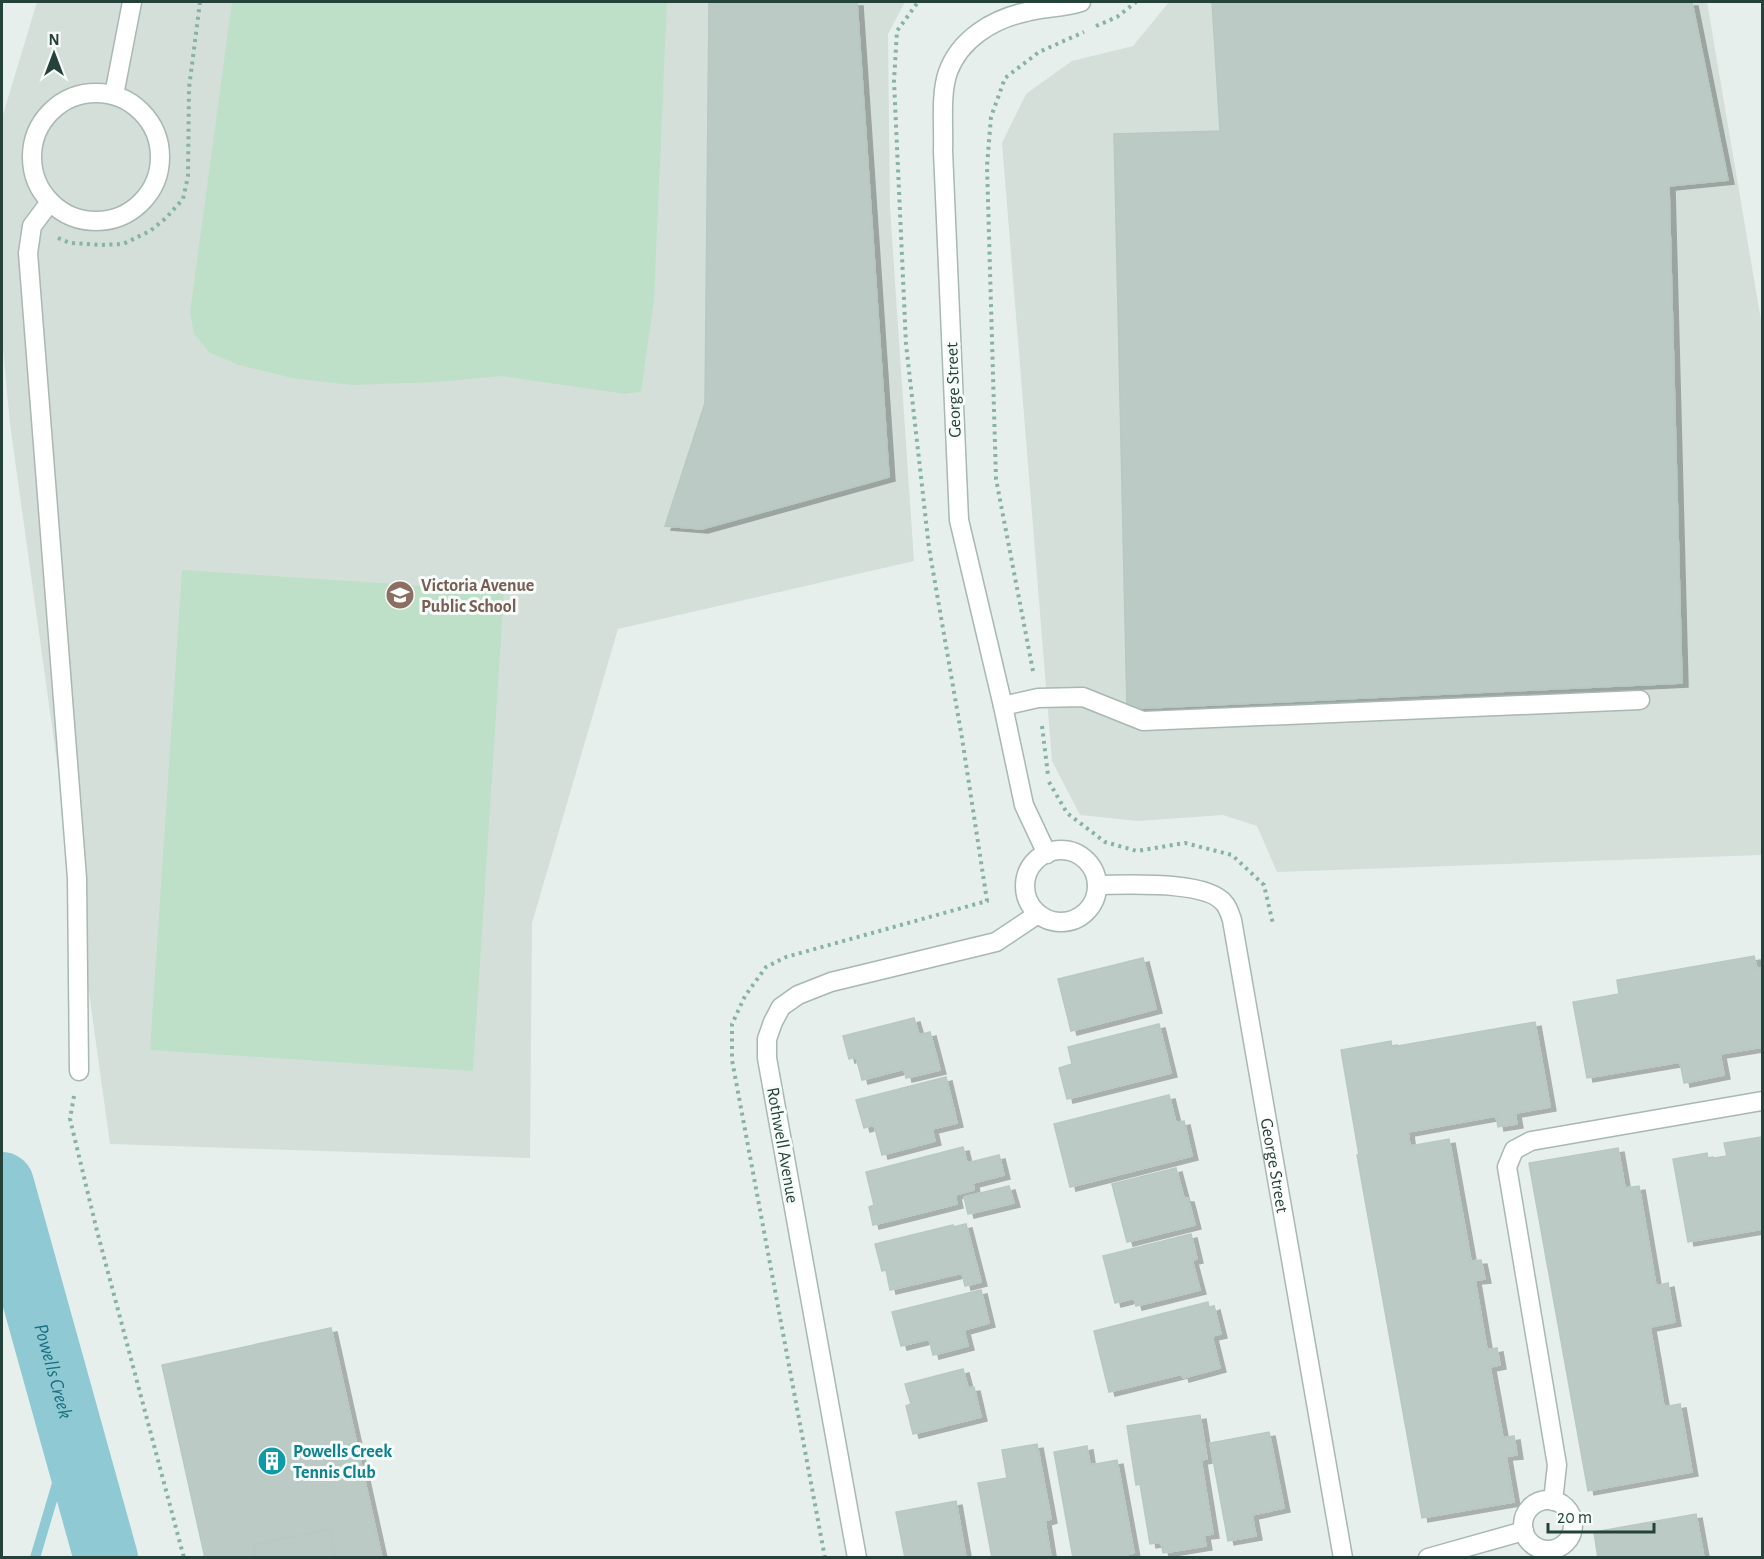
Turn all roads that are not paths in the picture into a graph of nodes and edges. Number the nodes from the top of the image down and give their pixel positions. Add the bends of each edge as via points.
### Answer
1 (132, 2) edge
2 (1081, 2) edge
3 (114, 96) junction
4 (50, 202) junction
5 (1640, 700) dead end
6 (1003, 706) junction
7 (1047, 854) junction
8 (1097, 885) junction
9 (1038, 914) junction
10 (79, 1071) road end
11 (1762, 1101) edge
12 (1554, 1501) junction
13 (1524, 1531) junction
14 (1561, 1553) edge
15 (857, 1557) edge
16 (1343, 1557) edge
17 (1428, 1557) edge

1 - 3 street
2 - 6 street, George Street via 1020,13 986,27 958,54 948,72 945,91 943,151 959,520
3 - 4 street via 80,94 58,106 40,124 32,165 40,189
3 - 4 street via 142,112 158,141 158,174 151,189 141,202 112,219 79,218
4 - 10 street via 32,226 28,252 77,878
5 - 6 street via 1143,721 1083,697 1038,698
6 - 7 street, George Street via 1024,804
7 - 8 street via 1058,850 1081,856 1095,874
7 - 9 street via 1037,860 1025,881 1028,899
8 - 9 street via 1090,907 1072,921 1049,920
8 - 16 street, George Street via 1197,888 1223,901 1232,920
9 - 15 street, Rothwell Avenue via 996,942 831,982 798,995 781,1007 767,1040 771,1081
11 - 12 street via 1531,1141 1514,1150 1507,1167 1557,1465
12 - 13 street via 1548,1499 1530,1508 1524,1516
12 - 14 street via 1565,1506 1573,1524
13 - 14 street via 1539,1548
13 - 17 street

